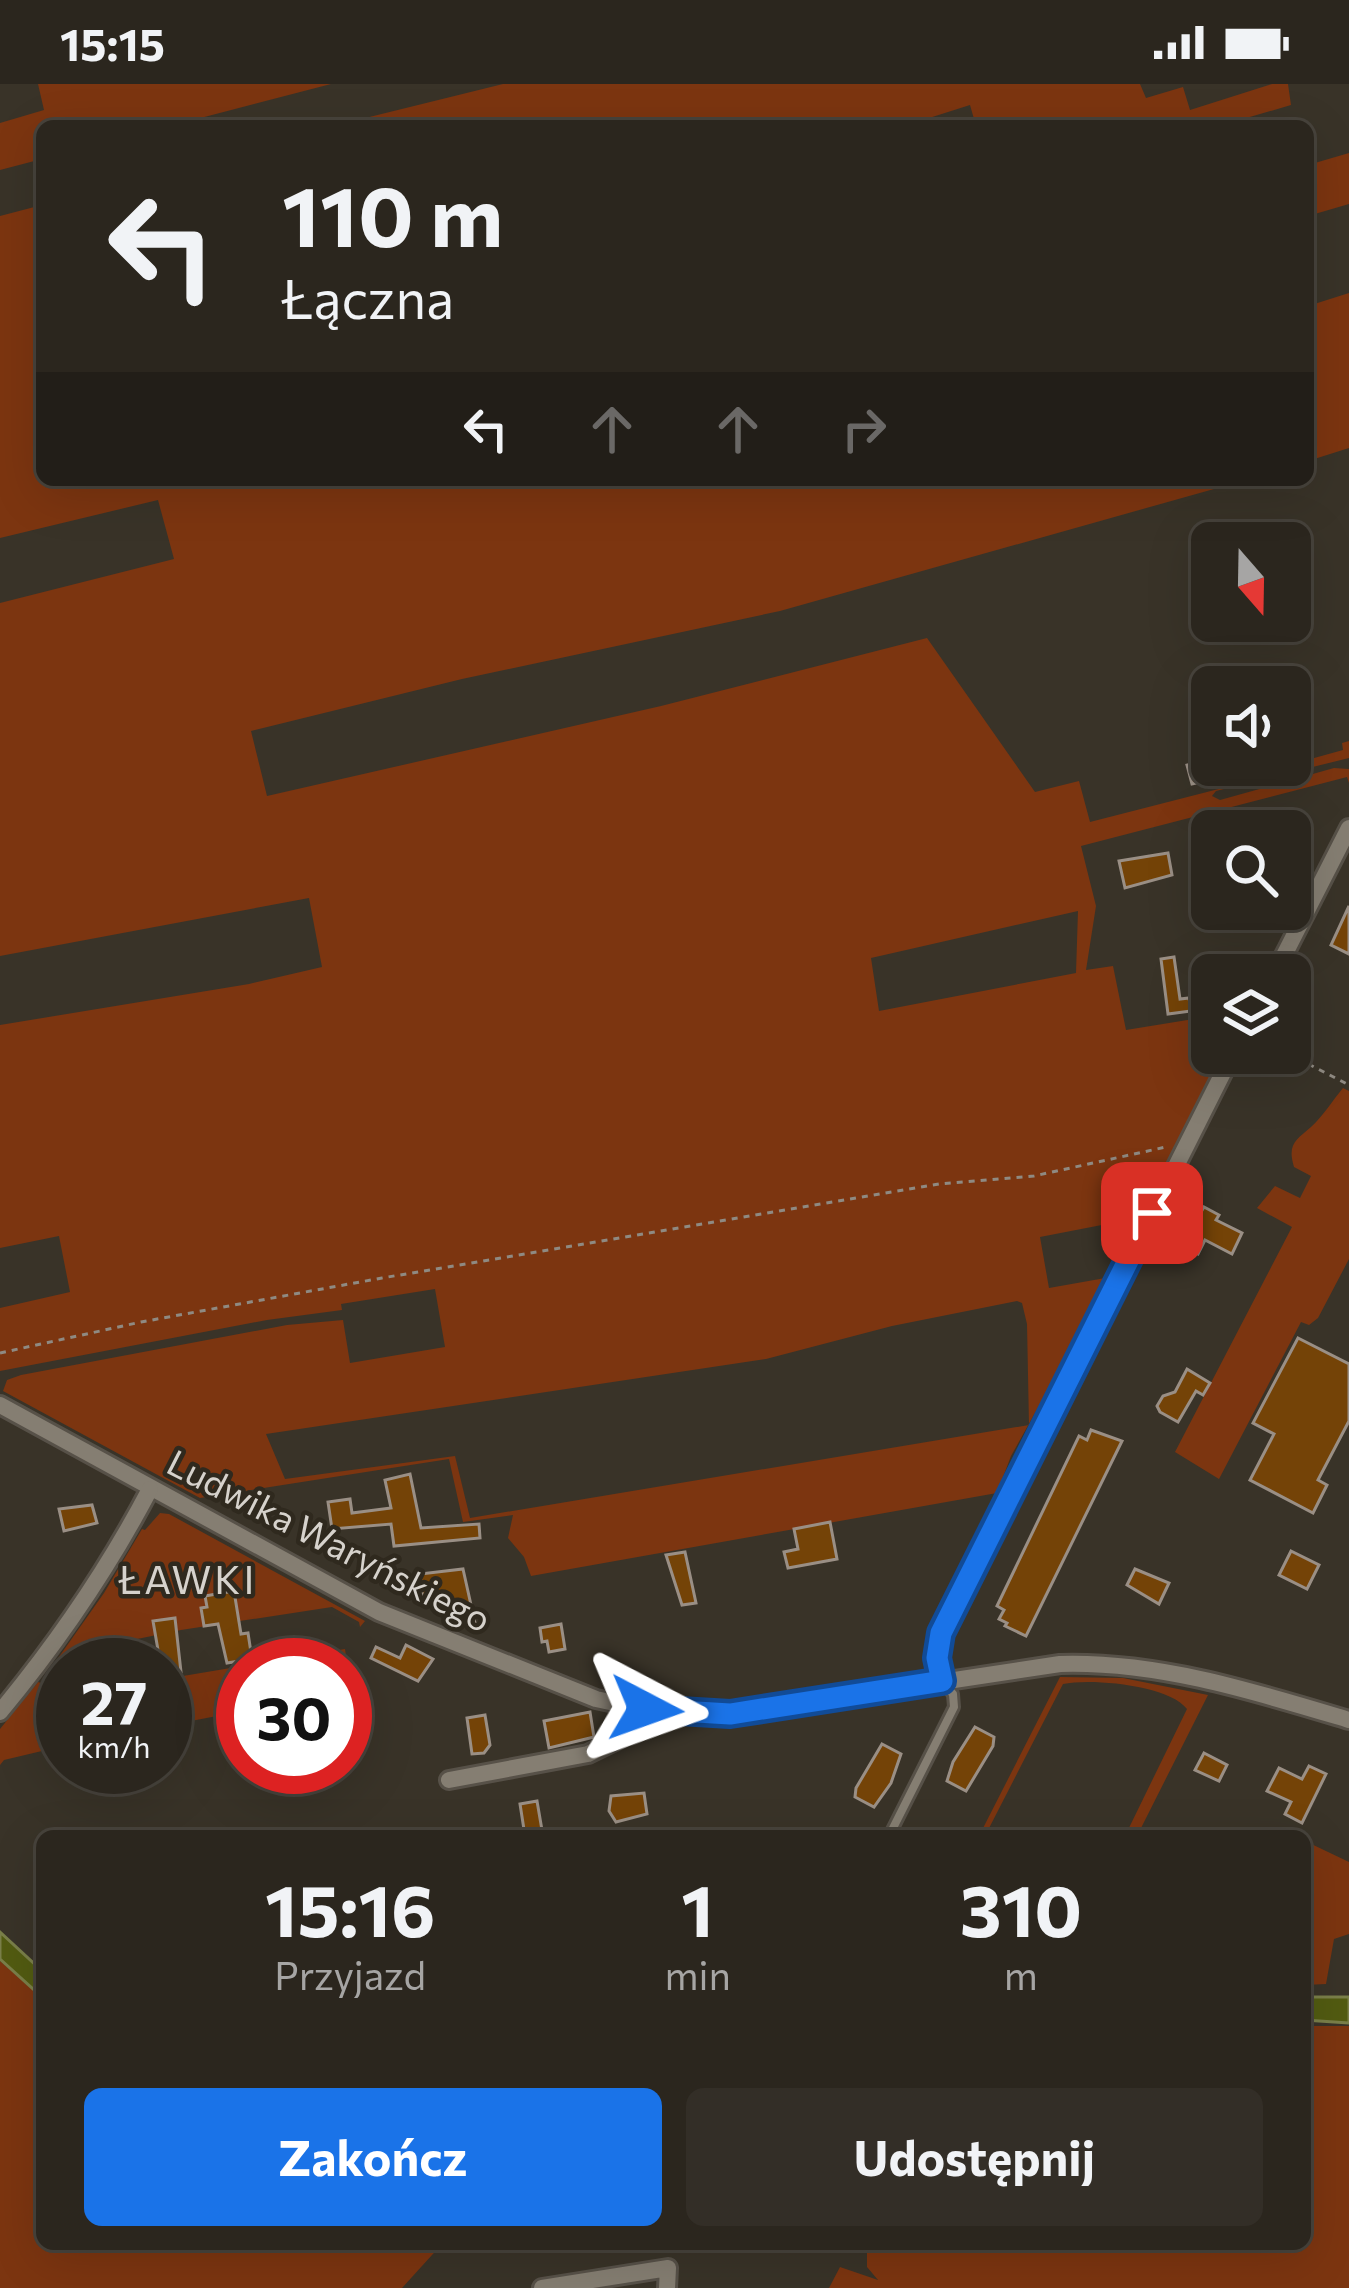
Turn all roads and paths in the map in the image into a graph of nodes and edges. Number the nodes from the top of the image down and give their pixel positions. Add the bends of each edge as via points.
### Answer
1 (1349, 828) edge
2 (1285, 954) edge
3 (1311, 1065) edge
4 (1223, 1074) edge
5 (1349, 1085) edge
6 (1190, 1138) junction
7 (0, 1353) edge
8 (0, 1405) edge
9 (150, 1489) junction
10 (942, 1681) junction
11 (646, 1709) junction
12 (0, 1712) edge
13 (1349, 1720) edge
14 (449, 1780) dead end
15 (892, 1830) edge
16 (542, 2288) edge
17 (667, 2288) edge

1 - 2 street
3 - 5 path
4 - 6 street
6 - 7 path via 1043,1174 642,1233
6 - 10 street via 941,1633
8 - 9 street, Ludwika Waryńskiego
9 - 11 street, Ludwika Waryńskiego via 416,1629 596,1700
9 - 12 street via 105,1571
10 - 11 street, Ludwika Waryńskiego via 730,1714
10 - 13 street, Ludwika Waryńskiego via 1060,1664 1116,1666 1217,1683
10 - 15 lane via 953,1707
11 - 14 street via 635,1733 588,1754
16 - 17 street via 668,2268

